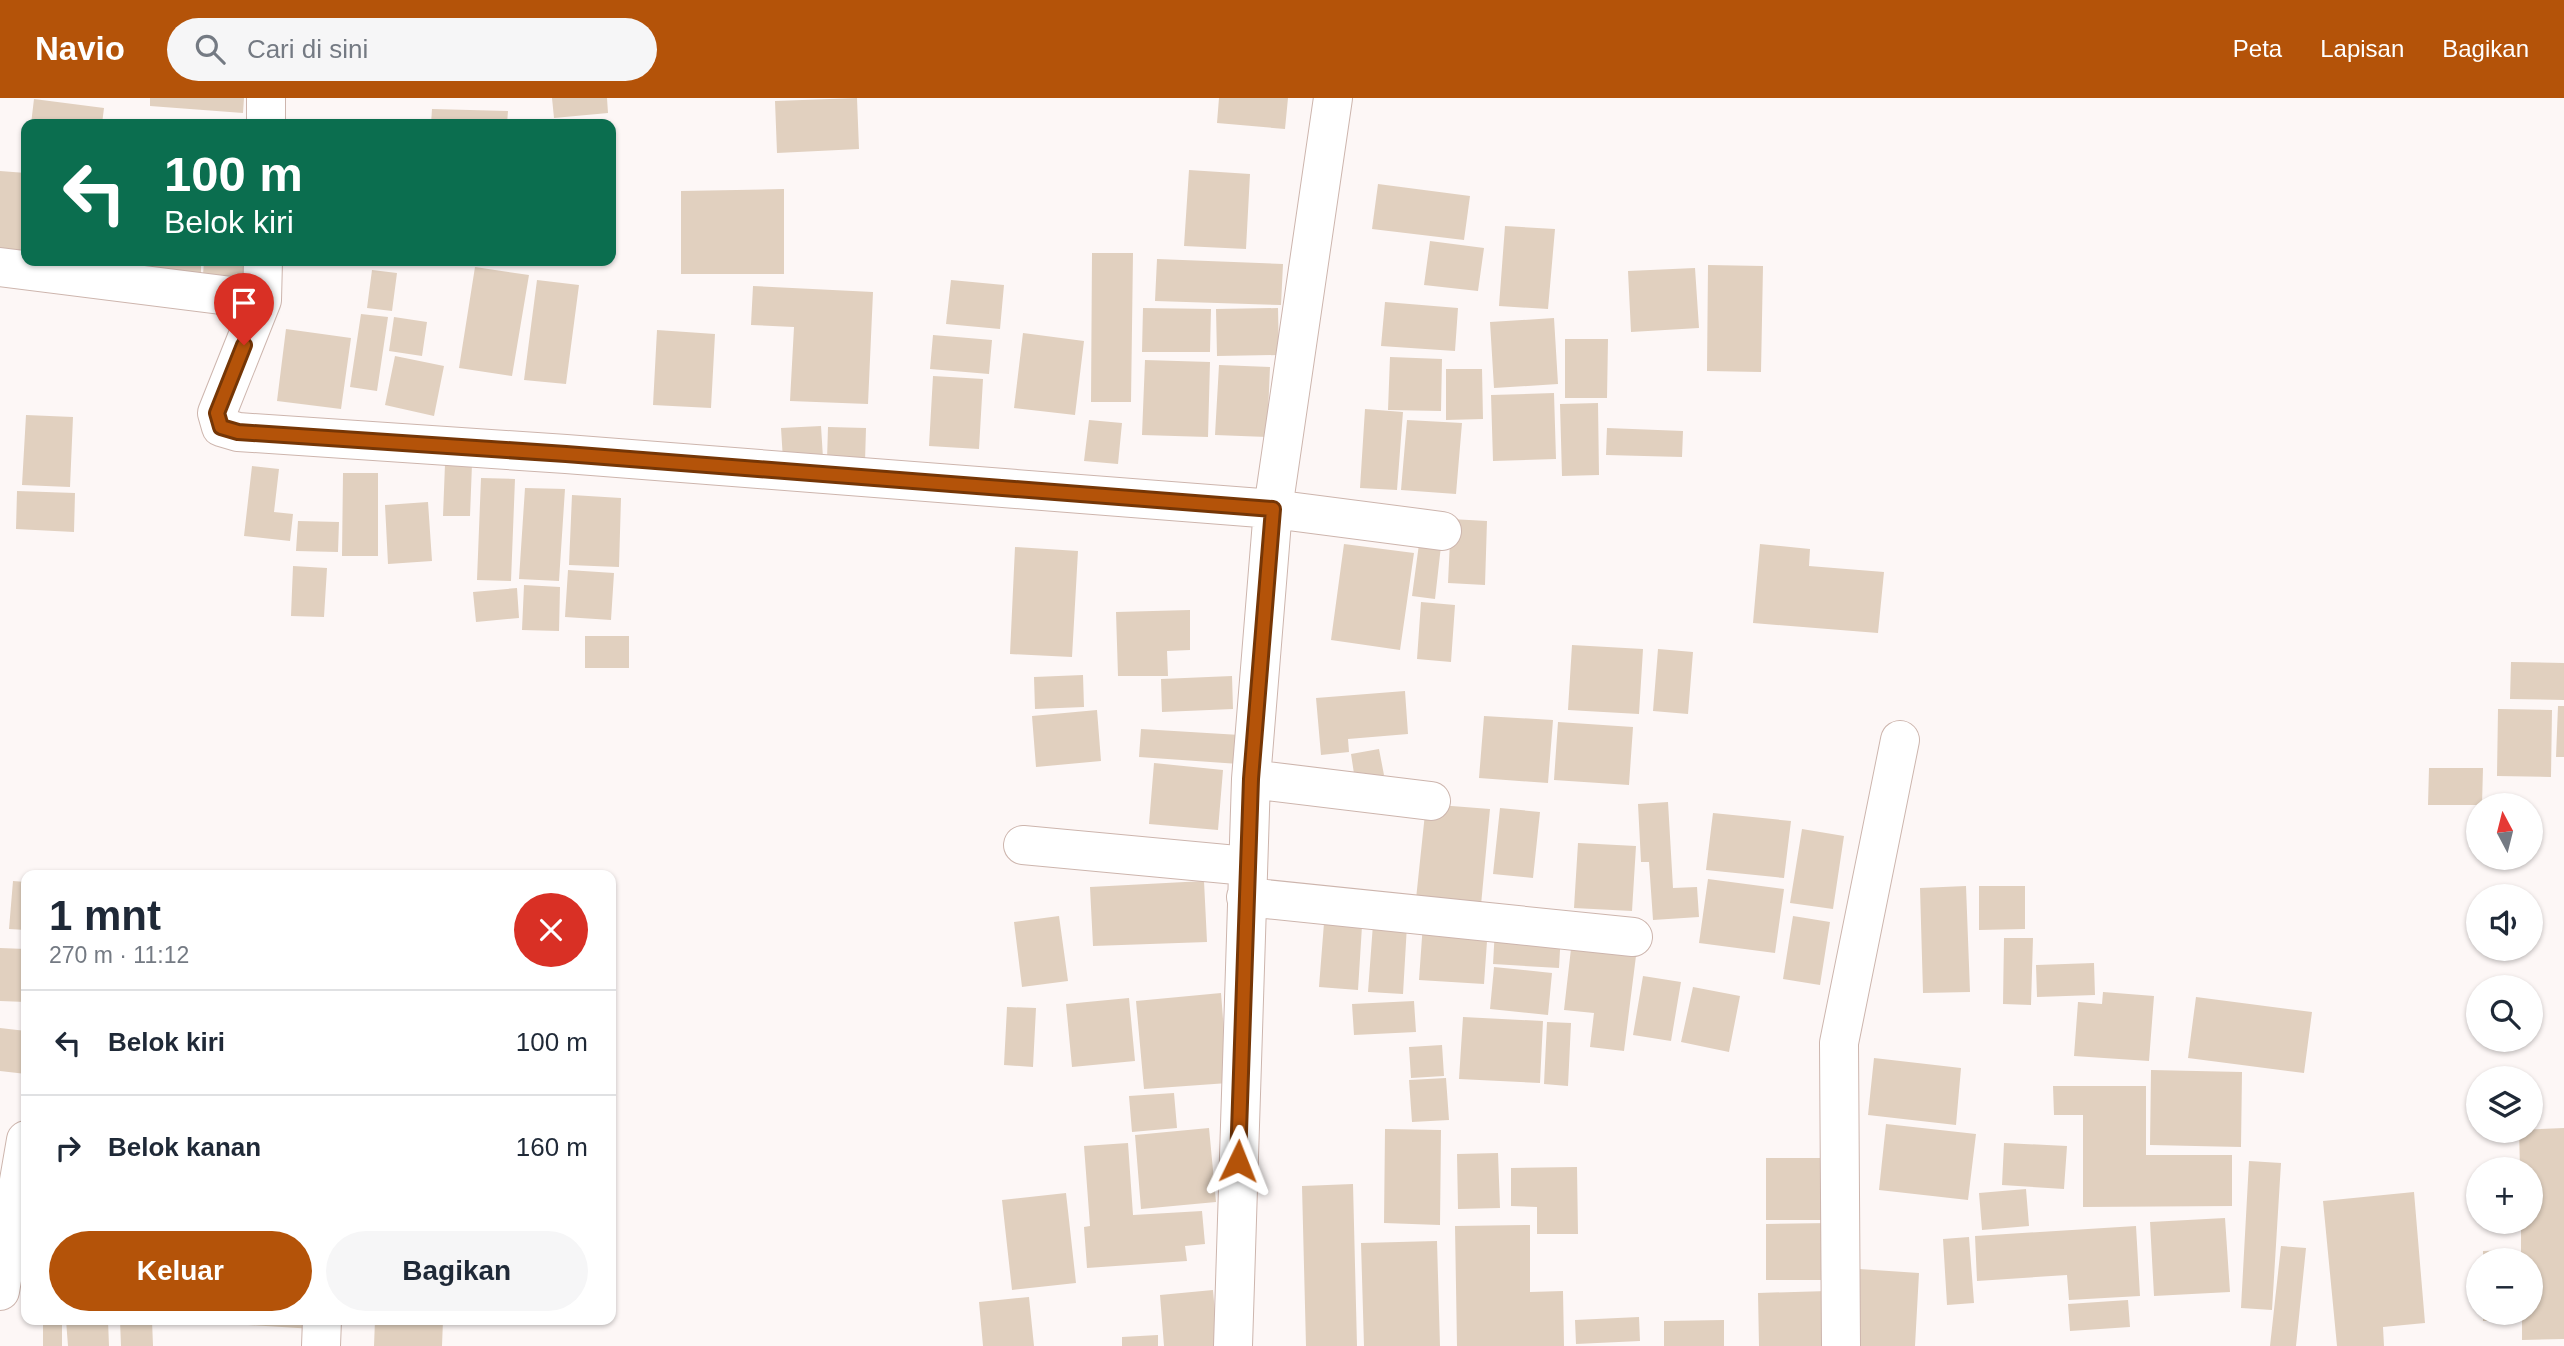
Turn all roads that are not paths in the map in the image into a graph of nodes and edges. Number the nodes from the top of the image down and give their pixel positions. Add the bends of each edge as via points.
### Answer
1 (266, 98) edge
2 (1333, 98) edge
3 (266, 119) edge
4 (263, 266) edge
5 (0, 267) edge
6 (262, 300) junction
7 (1273, 509) junction
8 (1442, 531) dead end
9 (1900, 740) dead end
10 (1251, 779) junction
11 (1432, 801) dead end
12 (1023, 845) dead end
13 (1247, 881) junction
14 (1633, 937) dead end
15 (21, 1169) edge
16 (0, 1291) edge
17 (322, 1325) edge
18 (321, 1346) edge
19 (1233, 1346) edge
20 (1841, 1346) edge

1 - 3 street
2 - 7 street
4 - 6 street
5 - 6 street
6 - 7 street via 217,413 221,427 238,432
7 - 8 street
7 - 10 street
9 - 20 street via 1839,1043
10 - 11 street
10 - 13 street
12 - 13 street
13 - 14 street
13 - 19 street
15 - 16 street
17 - 18 street

